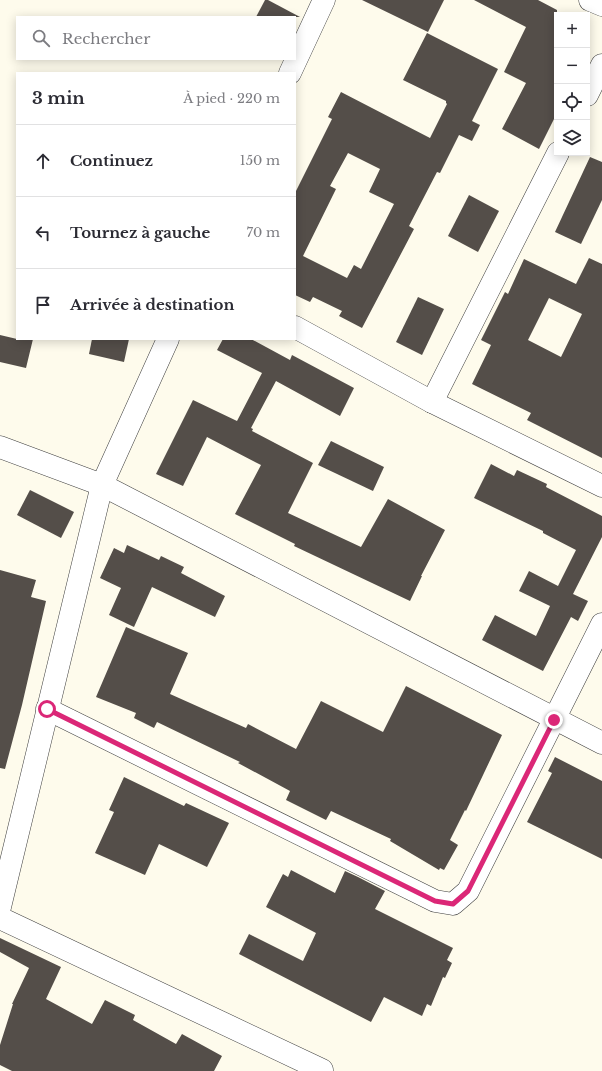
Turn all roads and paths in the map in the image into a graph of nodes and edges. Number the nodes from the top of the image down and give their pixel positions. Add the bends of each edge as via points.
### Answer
1 (324, 0) edge
2 (590, 0) edge
3 (602, 6) edge
4 (602, 65) edge
5 (290, 72) edge
6 (590, 89) edge
7 (556, 156) edge
8 (296, 328) edge
9 (168, 340) edge
10 (432, 402) junction
11 (0, 447) edge
12 (102, 485) junction
13 (602, 486) edge
14 (602, 624) edge
15 (47, 709) junction
16 (554, 720) junction
17 (602, 744) edge
18 (0, 907) edge
19 (0, 918) edge
20 (322, 1070) edge

1 - 5 street
2 - 3 street
4 - 6 street
7 - 10 street
8 - 10 street
9 - 12 street
10 - 13 street
11 - 12 street
12 - 15 street
12 - 16 street
14 - 16 street
15 - 16 street via 435,901 453,904 468,891
15 - 18 street
16 - 17 street
19 - 20 street

